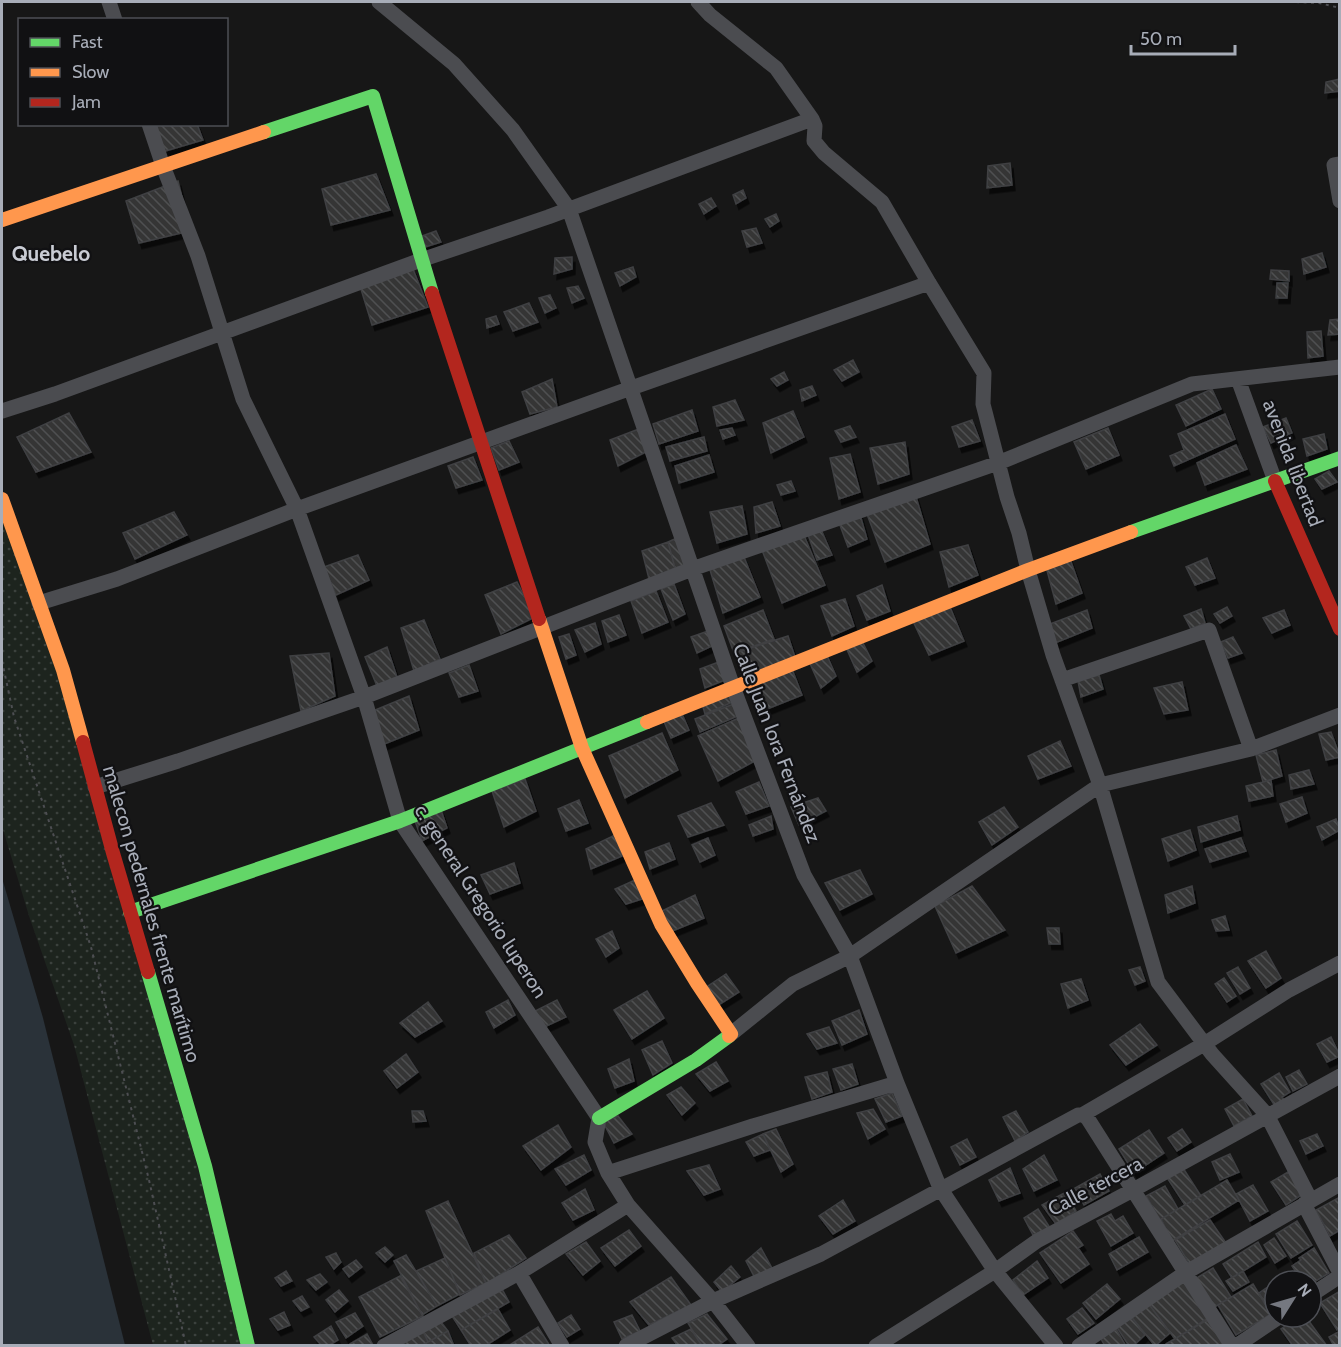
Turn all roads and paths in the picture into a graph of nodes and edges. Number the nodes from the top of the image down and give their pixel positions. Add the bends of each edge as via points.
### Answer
1 (109, 2) edge
2 (379, 2) edge
3 (698, 2) edge
4 (1296, 2) edge
5 (1340, 8) edge
6 (114, 18) edge
7 (812, 119) junction
8 (150, 126) edge
9 (1340, 164) edge
10 (163, 166) junction
11 (1340, 201) edge
12 (569, 209) junction
13 (2, 220) edge
14 (421, 260) junction
15 (929, 283) junction
16 (222, 332) junction
17 (1340, 367) edge
18 (1238, 379) junction
19 (2, 411) edge
20 (480, 443) junction
21 (1340, 458) edge
22 (998, 463) junction
23 (1275, 481) junction
24 (2, 499) edge
25 (297, 509) junction
26 (692, 570) junction
27 (1028, 570) junction
28 (39, 603) junction
29 (542, 628) junction
30 (1340, 629) edge
31 (2, 661) edge
32 (1062, 680) junction
33 (733, 687) junction
34 (364, 697) junction
35 (1340, 716) edge
36 (582, 748) junction
37 (1251, 749) junction
38 (1100, 785) junction
39 (95, 787) junction
40 (400, 821) junction
41 (130, 912) junction
42 (850, 956) junction
43 (1340, 963) edge
44 (731, 1034) junction
45 (1204, 1044) junction
46 (1340, 1076) edge
47 (897, 1083) junction
48 (1082, 1115) junction
49 (1267, 1115) junction
50 (599, 1118) junction
51 (608, 1173) junction
52 (1340, 1184) edge
53 (940, 1188) junction
54 (1133, 1190) junction
55 (1304, 1204) junction
56 (628, 1205) junction
57 (995, 1271) junction
58 (519, 1273) junction
59 (1185, 1273) junction
60 (1340, 1275) edge
61 (1323, 1287) edge
62 (713, 1301) junction
63 (1263, 1327) edge
64 (186, 1346) edge
65 (248, 1346) edge
66 (384, 1346) edge
67 (562, 1346) edge
68 (626, 1346) edge
69 (748, 1346) edge
70 (876, 1346) edge
71 (1056, 1346) edge
72 (1079, 1346) edge
73 (1234, 1346) edge

1 - 6 street
2 - 12 street, Calle Juan lora Fernández via 454,63 513,130
3 - 7 street via 776,68
4 - 5 path
7 - 12 street
7 - 15 street via 814,141 882,202
8 - 10 street, c. general Gregorio luperon
9 - 11 street via 1334,165
10 - 13 main road
10 - 14 main road via 373,96
10 - 16 street, c. general Gregorio luperon
12 - 14 street
12 - 26 street, Calle Juan lora Fernández
14 - 16 street
14 - 20 main road
15 - 20 street
15 - 22 street via 984,373 983,404
16 - 19 street
16 - 25 street, c. general Gregorio luperon via 243,399
17 - 18 street
18 - 22 street via 1192,384
18 - 23 street, avenida libertad
20 - 25 street
20 - 29 main road
21 - 23 main road
22 - 26 street
22 - 27 street
23 - 27 main road
23 - 30 main road, avenida libertad
24 - 28 main road, malecon pedernales frente marítimo
25 - 28 street via 117,579
25 - 34 street, c. general Gregorio luperon
26 - 29 street
26 - 33 street, Calle Juan lora Fernández
27 - 32 street
27 - 33 main road
28 - 39 main road, malecon pedernales frente marítimo via 63,670
29 - 34 street
29 - 36 main road
31 - 64 path via 14,717 91,947
32 - 37 street via 1209,630
32 - 38 street
33 - 36 main road
33 - 42 street, Calle Juan lora Fernández via 804,875
34 - 39 street
34 - 40 street, c. general Gregorio luperon
35 - 37 street
36 - 40 main road
36 - 44 main road via 661,924
37 - 38 street
38 - 42 street
38 - 45 street via 1158,982
39 - 41 main road, malecon pedernales frente marítimo
40 - 41 main road
40 - 50 street, c. general Gregorio luperon
41 - 65 main road, malecon pedernales frente marítimo via 205,1166
42 - 44 street via 793,984
42 - 47 street, Calle Juan lora Fernández
43 - 45 street
44 - 50 main road via 696,1060
45 - 48 street
45 - 49 street
46 - 49 street, Calle tercera
47 - 51 street
47 - 53 street, Calle Juan lora Fernández
48 - 53 street
48 - 54 street
49 - 54 street, Calle tercera
49 - 55 street via 1310,1199
50 - 51 street via 596,1142
51 - 56 street
52 - 55 street
53 - 57 street, Calle Juan lora Fernández
53 - 62 street via 821,1254
54 - 57 street, Calle tercera via 1037,1241
54 - 59 street
55 - 59 street
55 - 60 street
56 - 58 street
56 - 62 street
57 - 70 street, Calle tercera
57 - 71 street, Calle Juan lora Fernández
58 - 66 street
58 - 67 street
59 - 72 street
59 - 73 street
60 - 61 street
62 - 68 street
62 - 69 street
63 - 73 street

